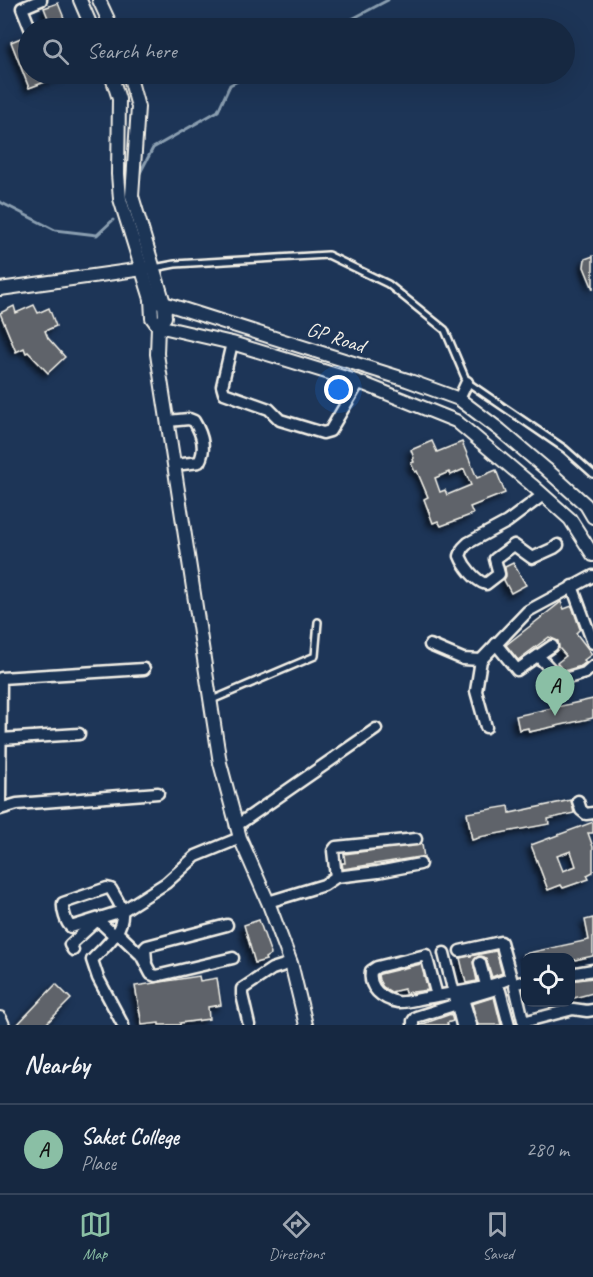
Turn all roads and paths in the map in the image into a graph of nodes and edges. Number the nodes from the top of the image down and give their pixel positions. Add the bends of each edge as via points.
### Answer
1 (41, 0) edge
2 (80, 0) edge
3 (99, 0) edge
4 (26, 18) edge
5 (88, 18) edge
6 (107, 18) edge
7 (114, 84) edge
8 (132, 84) edge
9 (135, 94) junction
10 (119, 99) junction
11 (148, 268) junction
12 (0, 289) edge
13 (151, 299) junction
14 (164, 303) junction
15 (158, 326) junction
16 (232, 343) junction
17 (467, 381) junction
18 (358, 382) junction
19 (459, 399) junction
20 (168, 421) junction
21 (500, 430) junction
22 (489, 447) junction
23 (175, 465) junction
24 (546, 469) junction
25 (593, 474) edge
26 (532, 485) junction
27 (543, 495) junction
28 (593, 517) edge
29 (558, 544) dead end
30 (593, 555) edge
31 (593, 576) edge
32 (572, 586) junction
33 (318, 622) dead end
34 (593, 643) edge
35 (496, 644) junction
36 (430, 645) dead end
37 (552, 646) dead end
38 (538, 656) junction
39 (481, 660) junction
40 (593, 666) edge
41 (144, 669) dead end
42 (210, 701) junction
43 (486, 727) dead end
44 (376, 729) dead end
45 (79, 734) dead end
46 (1, 739) edge
47 (158, 793) dead end
48 (578, 801) dead end
49 (0, 804) edge
50 (0, 809) edge
51 (593, 813) edge
52 (238, 832) junction
53 (416, 839) dead end
54 (420, 864) dead end
55 (336, 877) junction
56 (268, 902) junction
57 (122, 911) junction
58 (227, 925) dead end
59 (117, 934) junction
60 (73, 950) dead end
61 (460, 951) dead end
62 (444, 953) dead end
63 (233, 958) dead end
64 (291, 963) junction
65 (480, 963) dead end
66 (147, 967) junction
67 (593, 970) edge
68 (575, 973) edge
69 (521, 982) edge
70 (486, 985) junction
71 (454, 993) junction
72 (437, 996) junction
73 (457, 1004) junction
74 (593, 1010) edge
75 (0, 1018) edge
76 (540, 1021) edge
77 (462, 1024) edge
78 (3, 1025) edge
79 (123, 1025) edge
80 (249, 1025) edge
81 (306, 1025) edge
82 (413, 1025) edge
83 (509, 1025) edge

1 - 4 street via 22,8
2 - 5 street
3 - 6 street
7 - 10 street
8 - 9 street
9 - 10 street
9 - 11 street via 138,107 132,196
10 - 11 street via 120,199
11 - 12 street
11 - 13 street
11 - 14 street
11 - 17 lane via 328,255 388,284 445,330
13 - 14 street, GP Road
13 - 15 street via 152,318
14 - 15 street via 165,318
14 - 19 street, GP Road
15 - 16 street, GP Road
15 - 20 street via 157,354
16 - 18 street, GP Road
16 - 18 street via 222,386 224,393 269,409 280,420 323,433 330,430
17 - 19 street
17 - 25 lane via 565,449
18 - 22 street, GP Road via 456,421
19 - 21 street, GP Road
20 - 23 street
20 - 23 street via 194,421 204,449 199,462
21 - 22 street
21 - 24 street, GP Road
22 - 26 street, GP Road
23 - 42 street
24 - 26 street
24 - 28 street, GP Road via 586,505
26 - 27 street, GP Road
27 - 29 street via 507,522 468,543 460,556 479,582 486,584 499,574 495,559 510,546 532,558
27 - 30 street, GP Road via 570,519
31 - 32 street
32 - 34 street
32 - 35 street via 528,611
33 - 42 lane via 315,656
35 - 38 street via 517,670
35 - 39 street
36 - 39 street via 463,659
37 - 38 street
38 - 40 street via 561,680 585,673
39 - 43 street via 476,691
41 - 46 street via 1,678
42 - 52 street via 220,763
44 - 52 street
45 - 46 street
46 - 49 street
47 - 50 street via 17,804
48 - 51 street via 581,810
52 - 56 street
52 - 57 street via 196,856 166,883
53 - 55 street via 336,847
54 - 55 street
55 - 56 street via 324,885
56 - 64 street
57 - 57 street via 109,888 62,904 72,927
57 - 59 street
58 - 66 street via 147,946
59 - 60 street via 95,922 70,945
59 - 66 street via 141,955
59 - 79 street via 92,960
61 - 70 street via 501,942 512,976
62 - 71 street
63 - 66 street via 156,976
64 - 80 street via 273,969 242,989
64 - 81 street
65 - 70 street
67 - 68 street
69 - 76 street via 515,986 522,1019
70 - 71 street
71 - 72 street
71 - 73 street
72 - 72 street via 389,1000 375,990 371,971 426,955
73 - 77 street
73 - 82 street via 416,1017
74 - 76 street via 573,1009
75 - 78 street
77 - 83 street via 463,999 496,989 500,991

